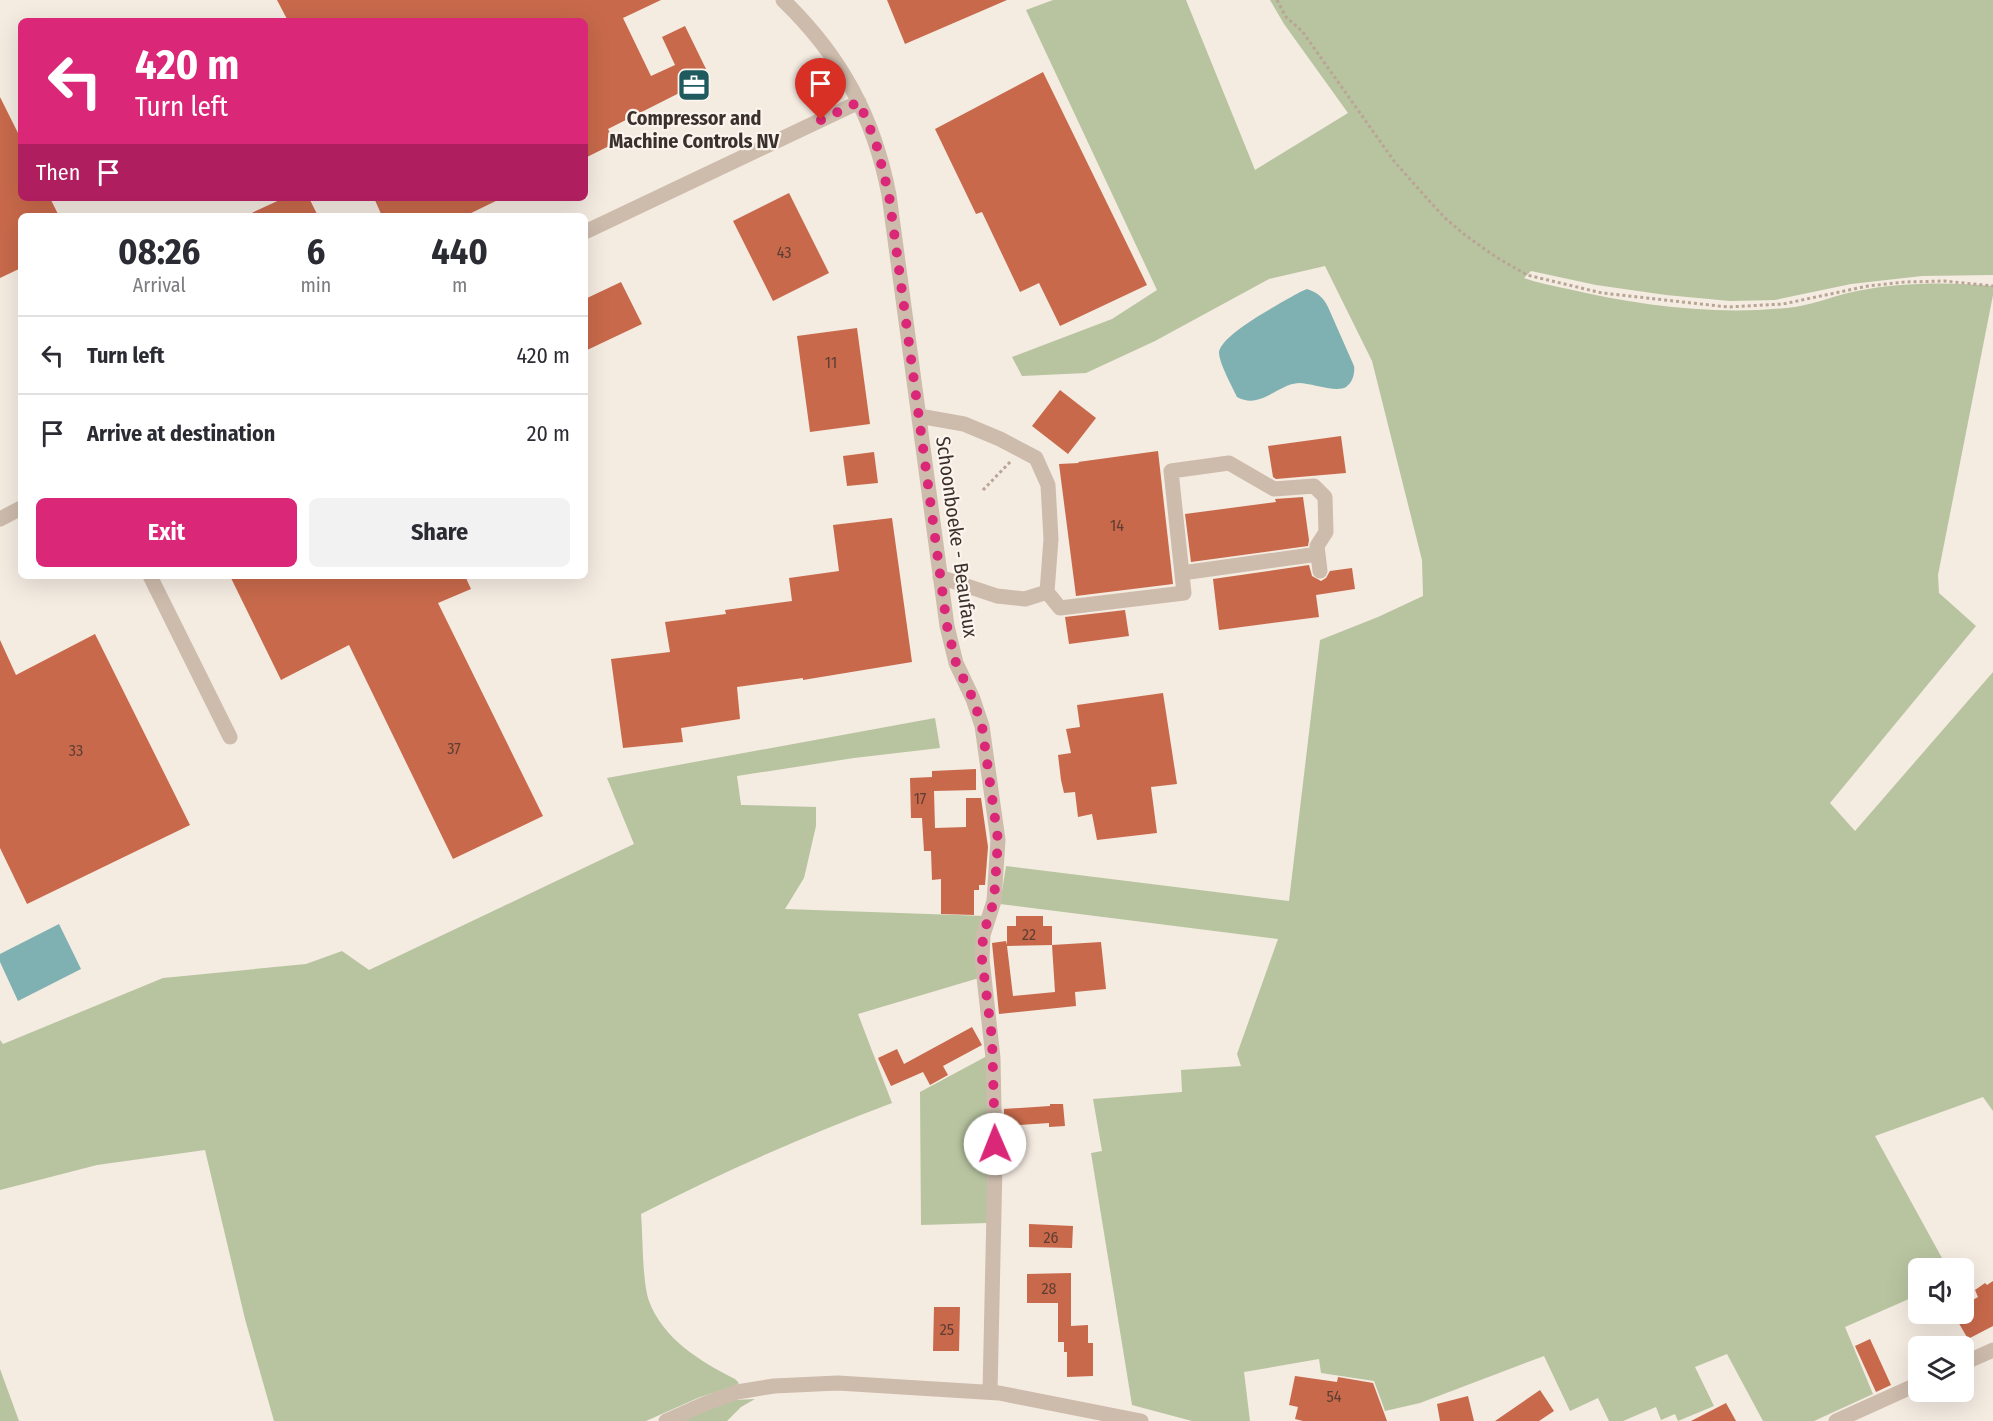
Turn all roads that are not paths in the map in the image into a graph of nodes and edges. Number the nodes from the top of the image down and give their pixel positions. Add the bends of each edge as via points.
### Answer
1 (783, 0) edge
2 (859, 102) junction
3 (588, 231) edge
4 (919, 416) junction
5 (18, 510) edge
6 (0, 519) edge
7 (1318, 554) junction
8 (1320, 571) dead end
9 (1182, 573) junction
10 (940, 577) junction
11 (152, 579) edge
12 (1047, 592) junction
13 (231, 737) dead end
14 (1993, 1350) edge
15 (1974, 1359) edge
16 (1908, 1389) edge
17 (990, 1392) junction
18 (666, 1421) edge
19 (1141, 1421) edge
20 (1836, 1421) edge

1 - 2 street, Schoonboeke - Beaufaux via 826,47
2 - 3 street
2 - 4 street, Schoonboeke - Beaufaux via 876,143 889,195
4 - 10 street, Schoonboeke - Beaufaux
4 - 12 street via 964,424 1036,458 1048,485 1051,539
5 - 6 street
7 - 8 street
7 - 9 street
7 - 9 street via 1317,546 1326,532 1325,497 1314,486 1274,489 1229,463 1217,464 1171,471
9 - 12 street via 1184,593 1060,608
10 - 12 street via 997,596 1025,599
10 - 17 street, Schoonboeke - Beaufaux via 956,663 982,726 998,840 994,901 983,935 982,959 992,1048 995,1165
11 - 13 street
14 - 15 street
16 - 20 street
17 - 18 street via 838,1383 774,1386 737,1392
17 - 19 street

